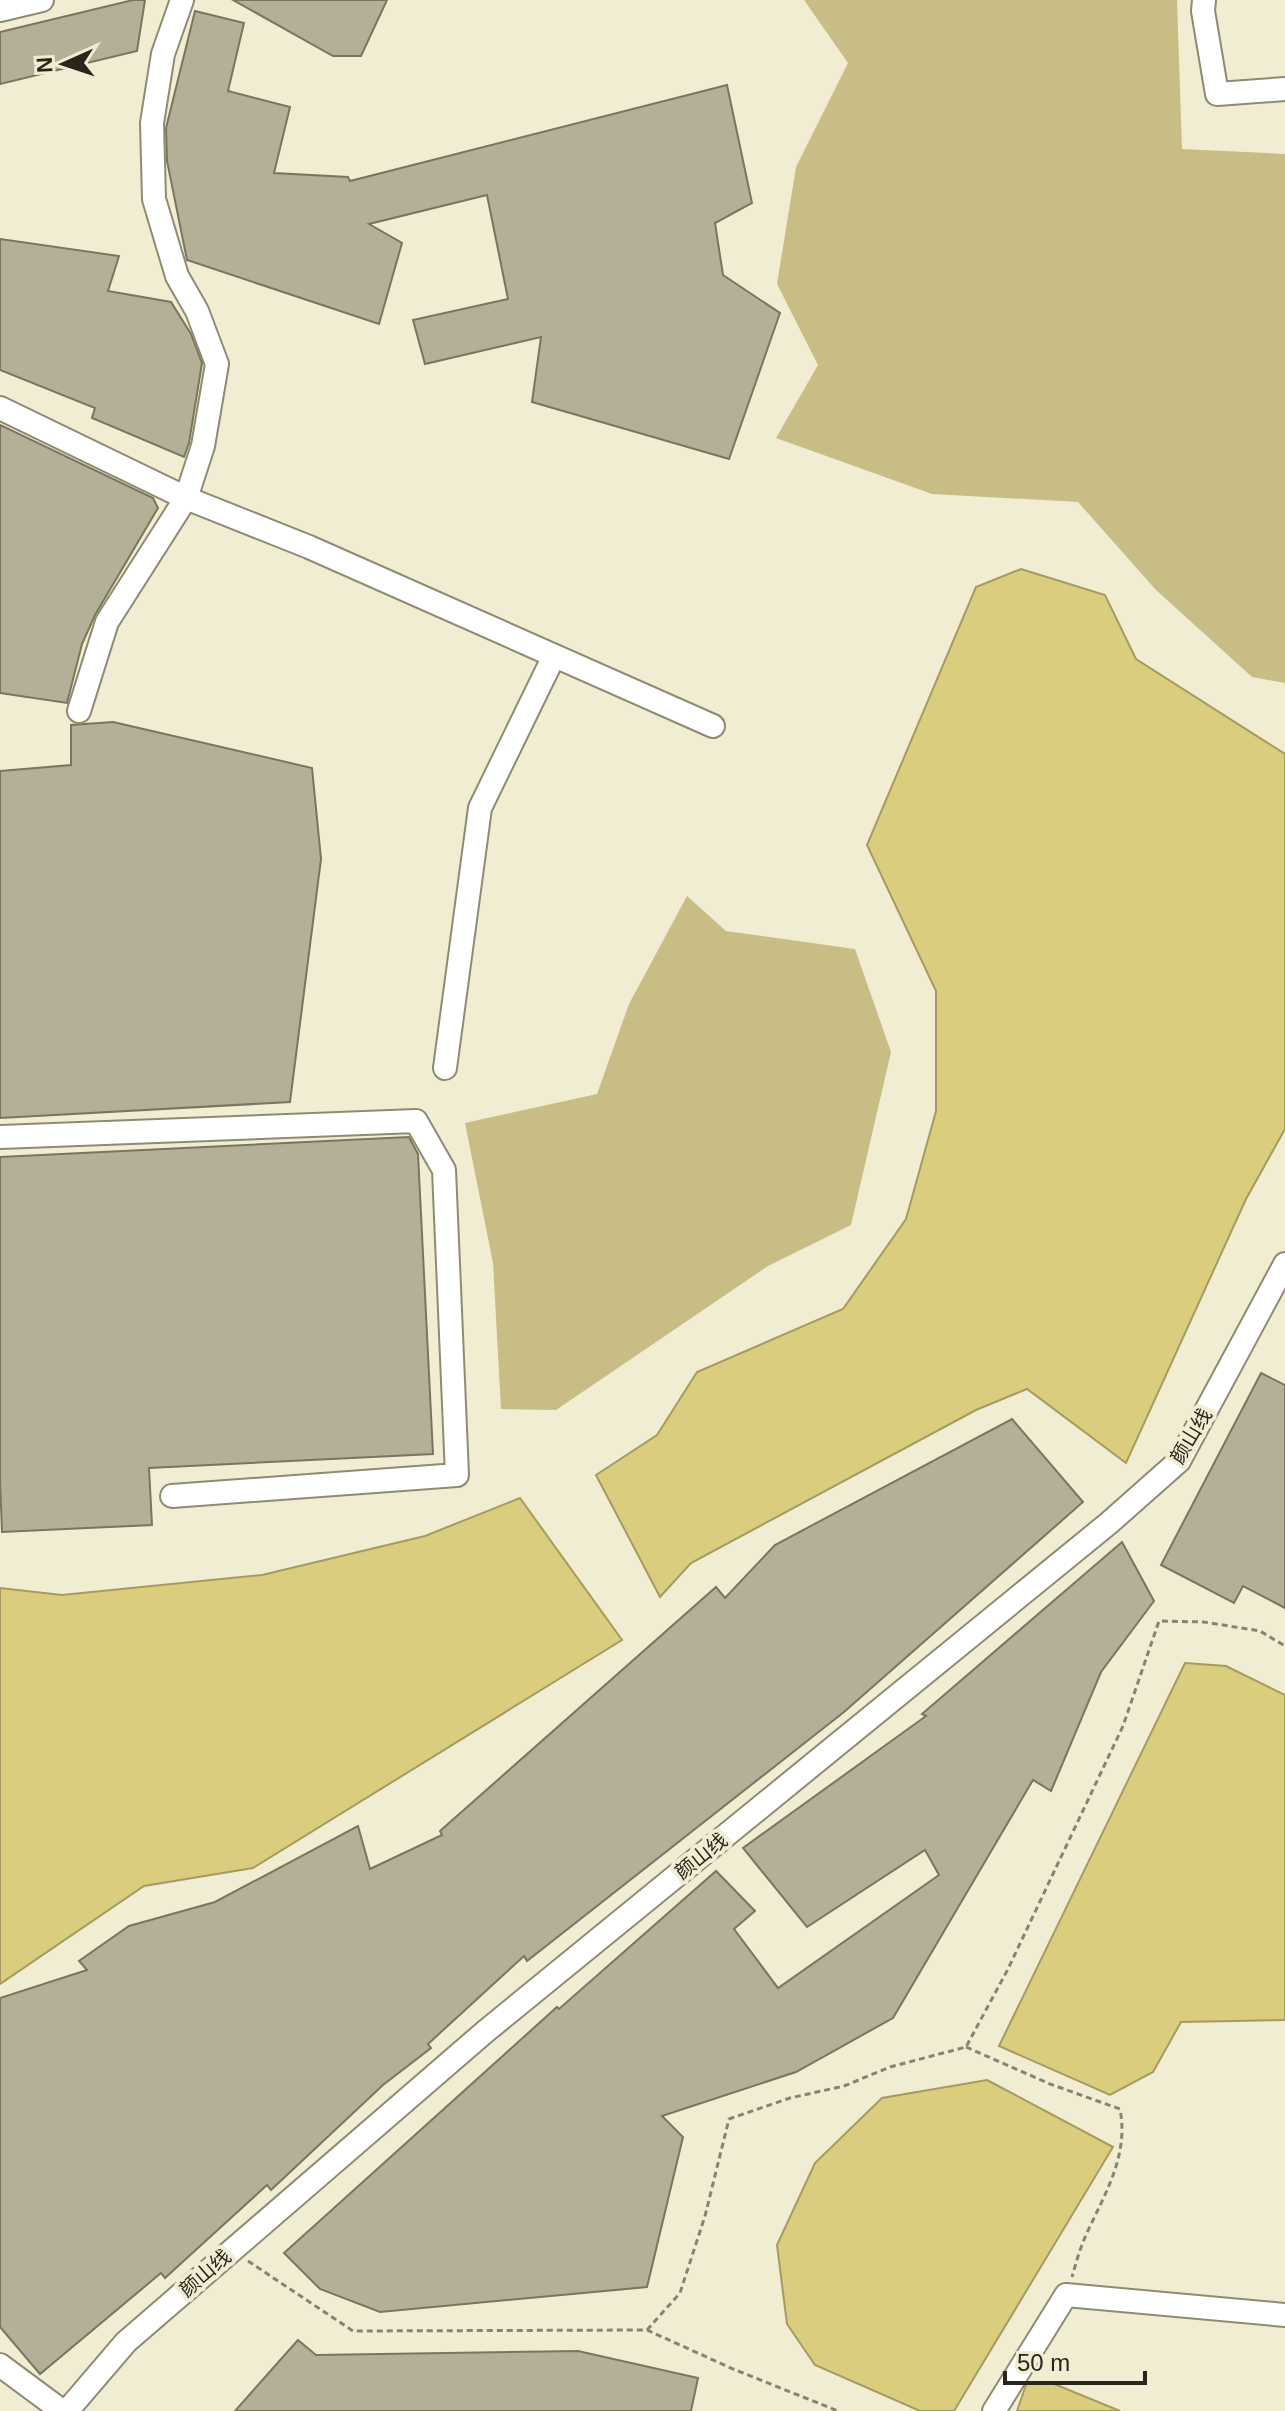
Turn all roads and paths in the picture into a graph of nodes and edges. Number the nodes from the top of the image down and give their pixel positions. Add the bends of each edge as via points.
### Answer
1 (42, 0) edge
2 (182, 0) edge
3 (1204, 0) edge
4 (0, 10) edge
5 (1285, 89) edge
6 (0, 408) edge
7 (186, 498) junction
8 (554, 656) junction
9 (79, 711) dead end
10 (713, 726) dead end
11 (445, 1068) dead end
12 (0, 1137) edge
13 (1285, 1264) edge
14 (172, 1496) dead end
15 (1285, 1646) edge
16 (966, 2047) junction
17 (232, 2250) junction
18 (1066, 2295) junction
19 (1285, 2315) edge
20 (647, 2330) junction
21 (0, 2365) edge
22 (64, 2411) edge
23 (838, 2411) edge
24 (994, 2411) edge

1 - 4 street
2 - 7 street via 163,54 152,123 154,199 177,276 217,364 203,446
3 - 5 street via 1217,94
6 - 7 street
7 - 8 street
7 - 9 street via 107,622
8 - 10 street
8 - 11 street via 480,808
12 - 14 street via 416,1121 444,1170 457,1475
13 - 17 street, 颜山线 via 1179,1461 486,2031
15 - 16 path via 1260,1631 1159,1621 1123,1726
16 - 18 path via 1120,2109 1124,2128 1118,2163
16 - 20 path via 729,2119 680,2293
17 - 20 path via 353,2331
17 - 22 street, 颜山线 via 126,2342
18 - 19 street
18 - 24 street
20 - 23 path
21 - 22 street

